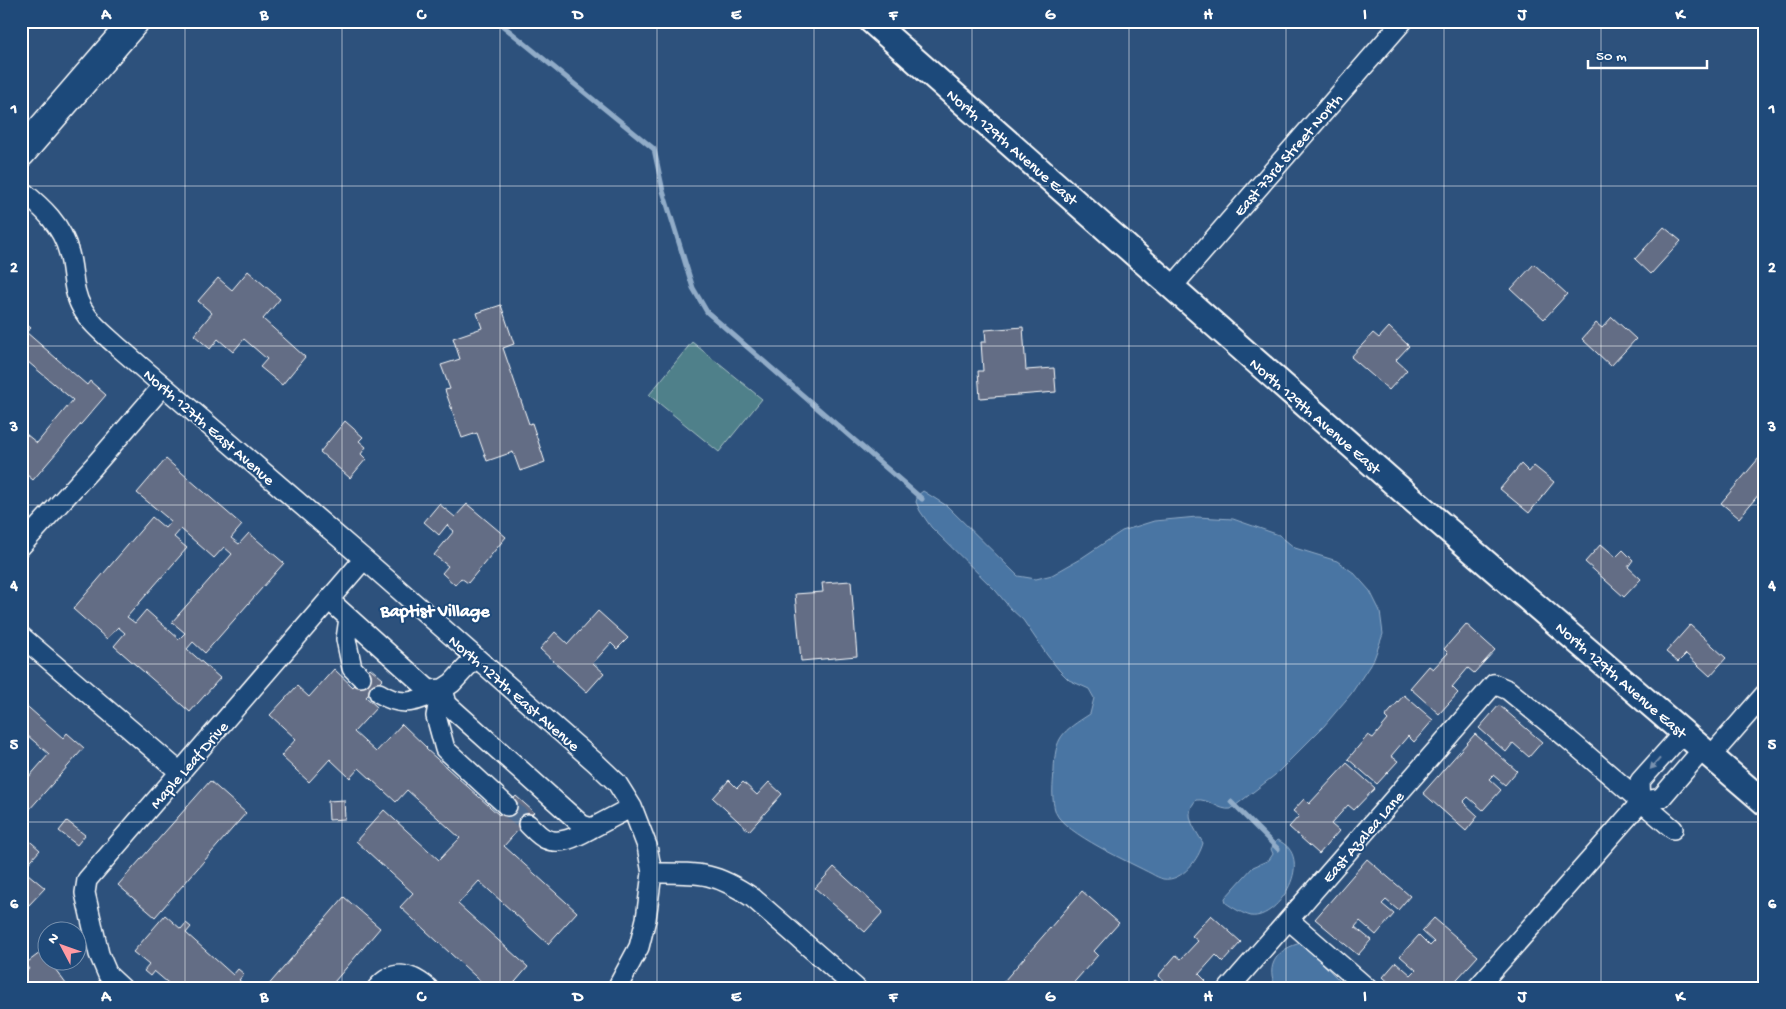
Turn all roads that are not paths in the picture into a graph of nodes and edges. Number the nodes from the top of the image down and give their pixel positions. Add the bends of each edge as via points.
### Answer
1 (135, 21) edge
2 (871, 21) edge
3 (1403, 21) edge
4 (21, 153) edge
5 (21, 190) edge
6 (1172, 287) junction
7 (163, 386) junction
8 (24, 538) edge
9 (364, 559) junction
10 (329, 600) junction
11 (350, 618) junction
12 (21, 636) edge
13 (475, 658) junction
14 (361, 678) dead end
15 (442, 690) junction
16 (379, 693) dead end
17 (1765, 694) edge
18 (1684, 732) junction
19 (1707, 752) junction
20 (181, 773) junction
21 (1641, 802) junction
22 (1765, 803) edge
23 (507, 806) tunnel mouth
24 (632, 807) junction
25 (528, 824) tunnel mouth
26 (592, 828) junction
27 (1673, 829) dead end
28 (652, 873) junction
29 (1289, 920) junction
30 (122, 988) edge
31 (377, 988) edge
32 (428, 988) edge
33 (616, 988) edge
34 (856, 988) edge
35 (1229, 988) edge
36 (1366, 988) edge
37 (1477, 988) edge

1 - 4 main road
2 - 6 street, North 129th Avenue East
3 - 6 street, East 73rd Street North
5 - 7 street, North 127th East Avenue via 52,219 62,234 69,252 76,292 93,324
6 - 18 street, North 129th Avenue East via 1404,492
7 - 8 street via 93,467
7 - 9 street, North 127th East Avenue
9 - 10 street, Maple Leaf Drive
9 - 13 street, North 127th East Avenue
10 - 11 street
10 - 20 street, Maple Leaf Drive
11 - 14 street via 346,639 352,668
11 - 15 street via 429,690
12 - 20 street
13 - 15 street
13 - 24 street, North 127th East Avenue via 596,763 617,783
15 - 16 street via 414,702 389,699
15 - 23 street via 436,716 445,749
15 - 26 street via 447,704 582,826
17 - 19 street
18 - 19 street, North 129th Avenue East
18 -> 21 street via 1640,781
19 - 21 street via 1661,798
19 - 22 street, North 129th Avenue East
20 - 30 street, Maple Leaf Drive via 88,880 85,894 99,954 108,975
21 - 27 street
21 - 29 street, East Azalea Lane via 1568,738 1508,690 1494,684
21 - 37 street
24 - 26 street
24 - 28 street, North 127th East Avenue via 647,846
25 - 26 street via 546,839 559,842
28 - 33 street via 640,947
28 - 34 street via 697,873 718,877 736,886
29 - 35 street, East Azalea Lane
29 - 36 street
31 - 32 street via 393,975 408,975

